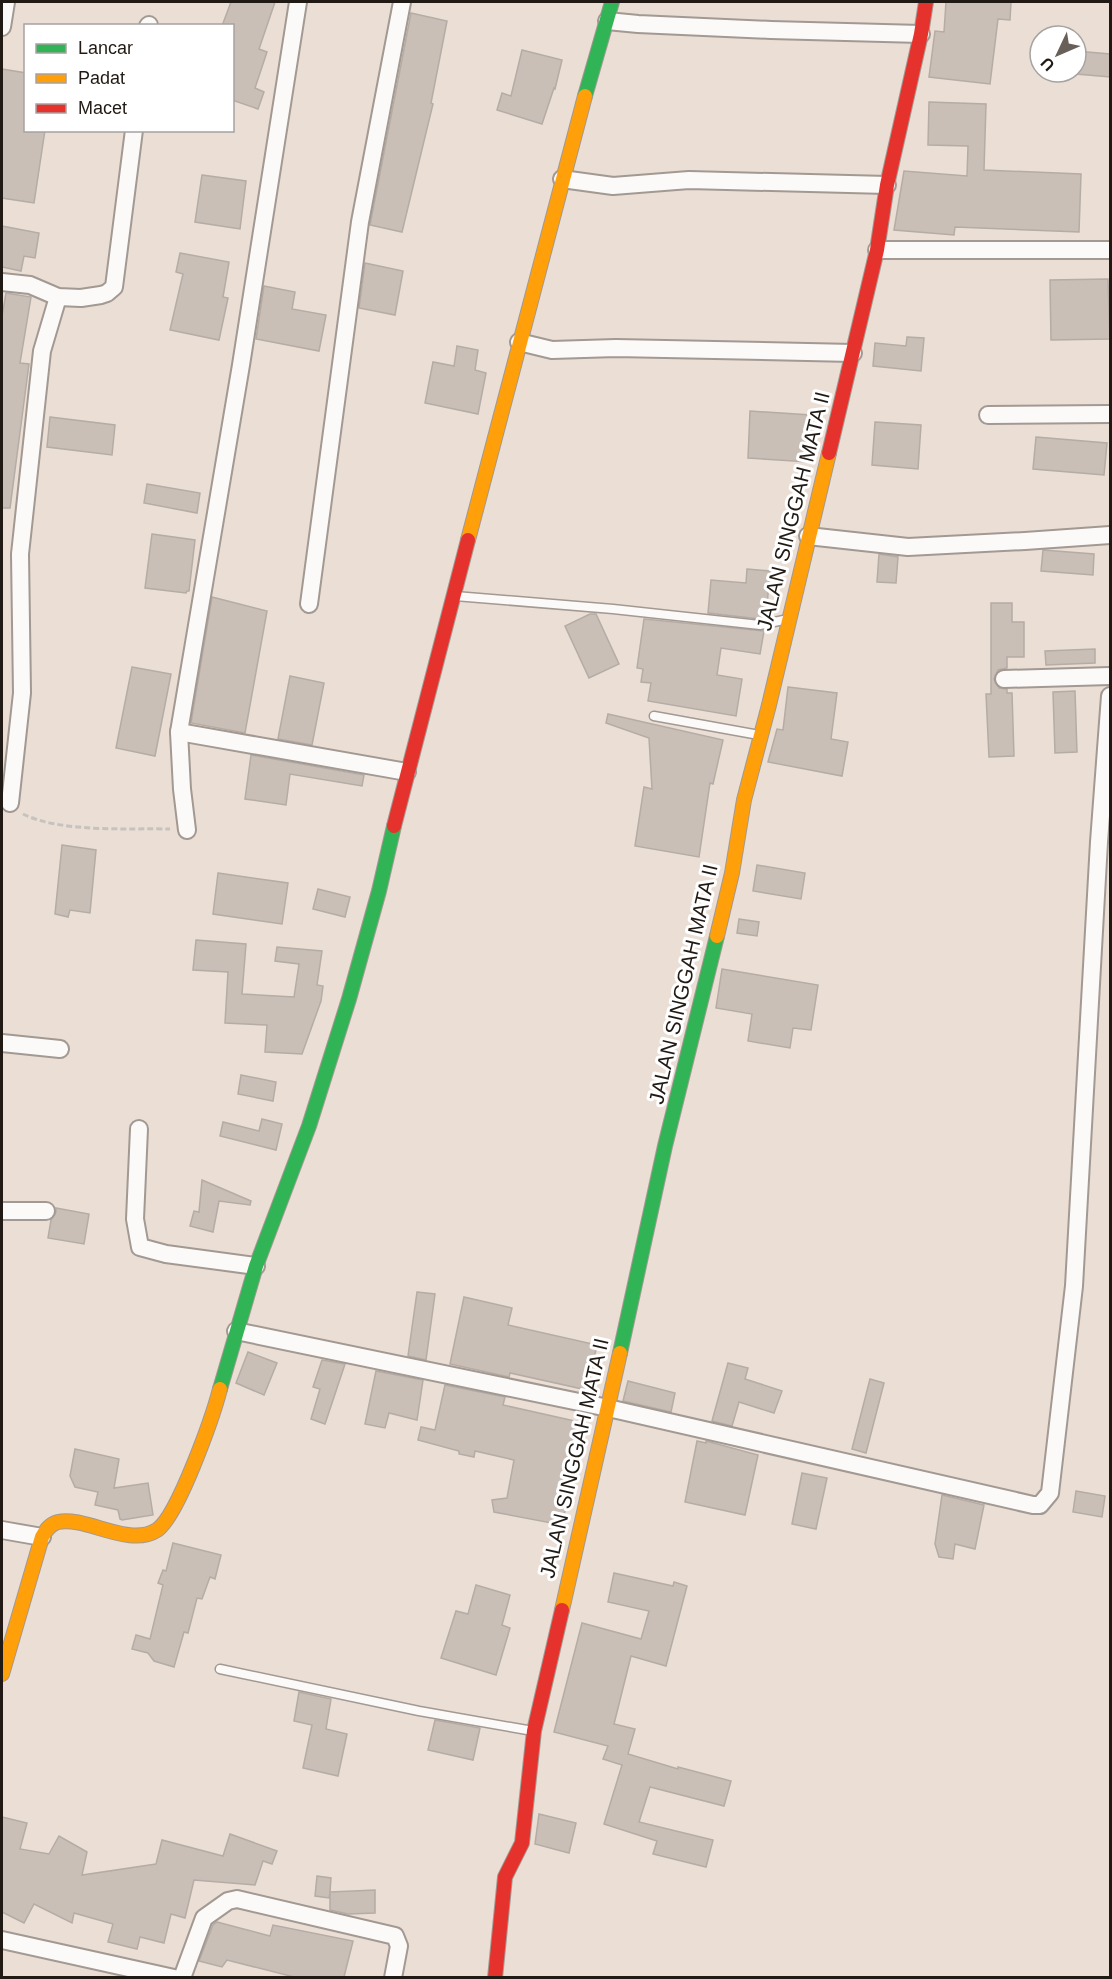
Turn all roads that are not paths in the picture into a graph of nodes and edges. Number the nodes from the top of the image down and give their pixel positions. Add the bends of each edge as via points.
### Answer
1 (6, 2) edge
2 (298, 2) edge
3 (402, 2) edge
4 (612, 2) edge
5 (926, 2) edge
6 (613, 21) junction
7 (2, 27) edge
8 (921, 34) junction
9 (135, 132) edge
10 (562, 179) junction
11 (887, 185) junction
12 (877, 250) junction
13 (1110, 250) edge
14 (2, 282) edge
15 (58, 297) junction
16 (527, 344) junction
17 (853, 352) junction
18 (1110, 414) edge
19 (988, 415) dead end
20 (1110, 535) edge
21 (808, 536) junction
22 (454, 596) junction
23 (309, 604) dead end
24 (789, 619) junction
25 (1110, 676) edge
26 (1004, 679) dead end
27 (1110, 696) edge
28 (654, 716) dead end
29 (179, 732) junction
30 (759, 736) junction
31 (407, 772) junction
32 (10, 803) road end
33 (187, 830) road end
34 (1105, 842) edge
35 (2, 1043) edge
36 (60, 1049) dead end
37 (139, 1130) dead end
38 (2, 1211) edge
39 (45, 1211) dead end
40 (256, 1266) junction
41 (246, 1334) junction
42 (608, 1408) junction
43 (2, 1530) edge
44 (42, 1537) junction
45 (220, 1669) dead end
46 (2, 1674) edge
47 (534, 1731) junction
48 (2, 1940) edge
49 (174, 1977) edge
50 (182, 1977) edge
51 (393, 1977) edge
52 (495, 1977) edge

1 - 7 street
2 - 29 street
3 - 23 street via 360,222
4 - 6 street
5 - 8 street, JALAN SINGGAH MATA II
6 - 8 street
6 - 10 street
8 - 11 street, JALAN SINGGAH MATA II
9 - 15 street via 114,287 101,295
10 - 11 street via 613,186 689,180
10 - 16 street
11 - 12 street, JALAN SINGGAH MATA II
12 - 13 street
12 - 17 street, JALAN SINGGAH MATA II
14 - 15 street via 30,285
15 - 32 street via 42,351 20,554 22,693
16 - 17 street via 552,350
16 - 22 street
17 - 21 street, JALAN SINGGAH MATA II
18 - 19 street
20 - 21 street via 908,547
21 - 24 street, JALAN SINGGAH MATA II
22 - 24 lane via 760,625
22 - 31 street
24 - 30 street, JALAN SINGGAH MATA II
25 - 26 street
27 - 34 street
28 - 30 lane
29 - 31 street
29 - 33 street
30 - 42 street, JALAN SINGGAH MATA II via 732,873 665,1146
31 - 40 street via 350,999 309,1126
34 - 42 street via 1074,1286 1050,1493 1046,1499 1034,1505
35 - 36 street
37 - 40 street via 135,1219 140,1247
38 - 39 street
40 - 41 street
41 - 42 street
41 - 44 street via 176,1505 165,1523 140,1535 58,1522 48,1527
42 - 47 street, JALAN SINGGAH MATA II
43 - 44 street
44 - 46 street
45 - 47 lane
47 - 52 street, JALAN SINGGAH MATA II via 522,1843 505,1876
48 - 49 street
50 - 51 street via 204,1918 237,1899 395,1935 399,1946

